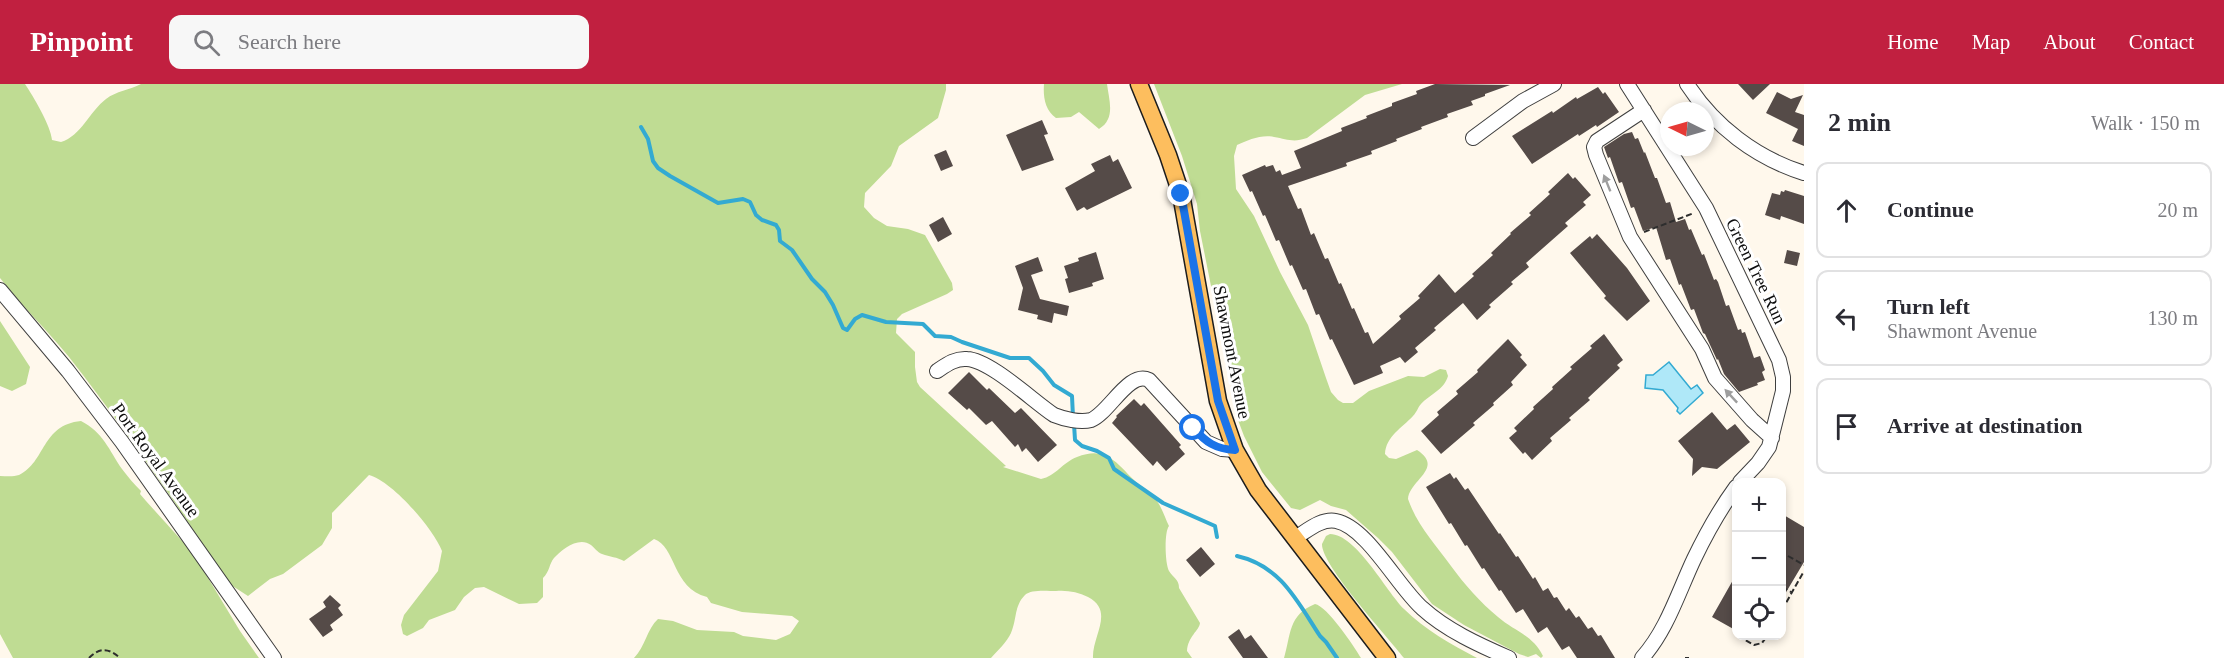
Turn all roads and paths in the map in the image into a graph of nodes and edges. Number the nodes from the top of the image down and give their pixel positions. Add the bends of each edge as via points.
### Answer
1 (1139, 84) edge
2 (1554, 84) edge
3 (1627, 84) edge
4 (1687, 84) edge
5 (1644, 110) junction
6 (1473, 138) dead end
7 (1804, 173) edge
8 (1706, 208) junction
9 (1630, 237) junction
10 (0, 290) edge
11 (937, 371) dead end
12 (1772, 438) junction
13 (1235, 450) junction
14 (1744, 478) edge
15 (1732, 494) edge
16 (1295, 538) junction
17 (1788, 556) dead end
18 (1804, 565) edge
19 (1798, 571) dead end
20 (1803, 572) edge
21 (1795, 577) dead end
22 (1799, 580) junction
23 (1786, 589) edge
24 (1791, 592) junction
25 (1786, 600) edge
26 (1745, 640) edge
27 (1764, 640) edge
28 (89, 658) edge
29 (120, 658) edge
30 (274, 658) edge
31 (1387, 658) edge
32 (1509, 658) edge
33 (1642, 658) edge

1 - 13 main road, Shawmont Avenue via 1180,187 1218,401
2 - 6 street via 1523,101
3 - 5 street, Green Tree Run
4 - 7 street via 1717,121 1739,140 1777,163
5 - 8 street, Green Tree Run
9 -> 5 street via 1594,147 1597,141
8 - 9 path
8 - 12 street, Green Tree Run via 1779,360 1783,391
12 -> 9 street via 1715,378 1702,349
10 - 30 street, Port Royal Avenue via 122,442
11 - 13 street via 958,359 981,363 1046,410 1063,419 1086,421 1098,416 1135,380 1145,377 1206,442
12 - 14 street, Green Tree Run via 1765,454
13 - 16 main road, Shawmont Avenue via 1258,490
15 - 33 street via 1695,557 1656,640
16 - 31 main road, Shawmont Avenue
16 - 32 street via 1320,523 1342,523 1374,550 1422,608 1455,631
17 - 18 path
19 - 20 path
20 - 22 path
21 - 22 path
22 - 24 path
23 - 24 path
24 - 25 path
26 - 27 path via 1754,645
28 - 29 path via 103,650

